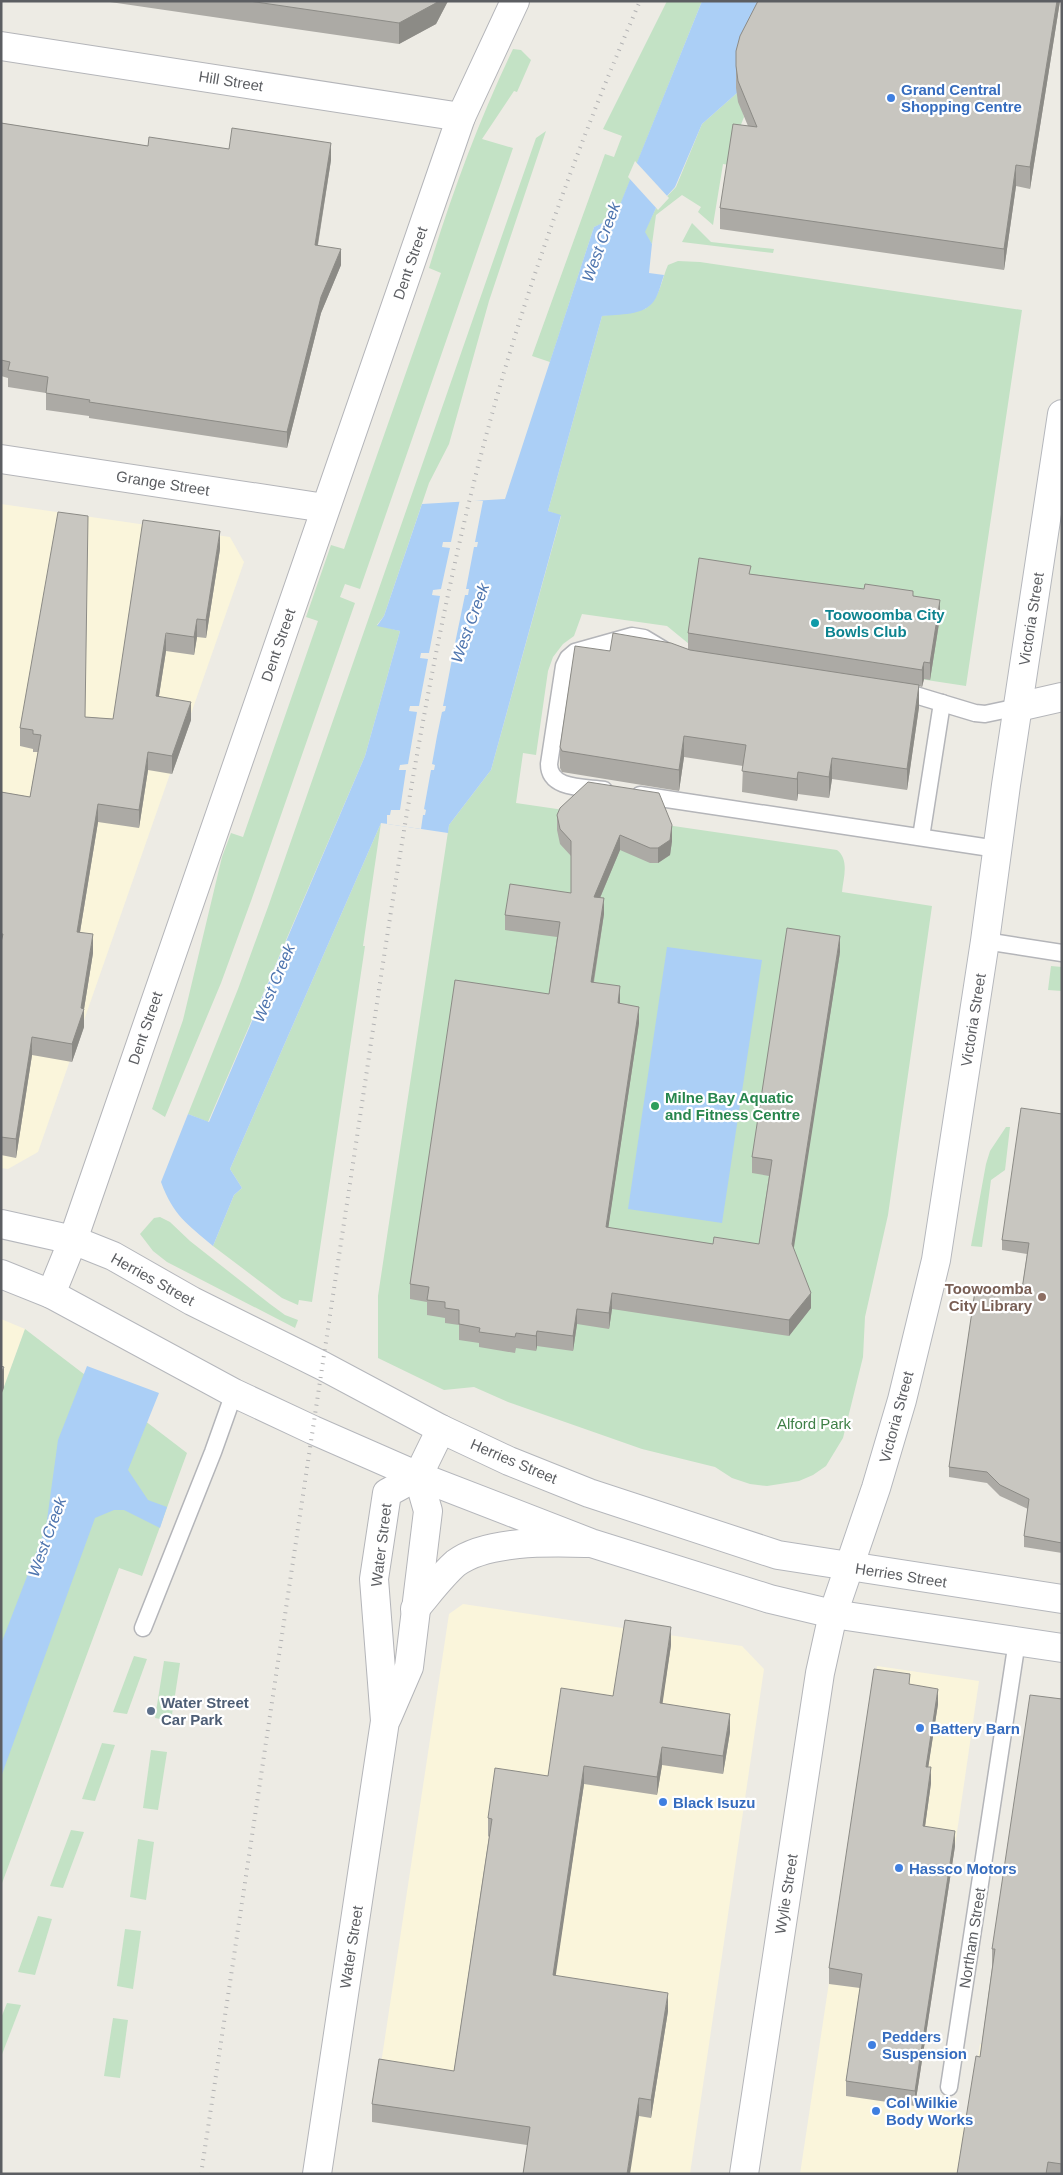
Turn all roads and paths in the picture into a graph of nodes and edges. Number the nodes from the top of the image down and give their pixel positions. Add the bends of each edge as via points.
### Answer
1 (515, 1) edge
2 (1, 46) edge
3 (461, 116) junction
4 (1062, 414) edge
5 (1, 459) edge
6 (325, 508) junction
7 (677, 657) edge
8 (884, 690) edge
9 (1062, 697) edge
10 (942, 703) junction
11 (1018, 707) junction
12 (921, 837) junction
13 (997, 849) junction
14 (985, 941) junction
15 (1062, 953) edge
16 (1, 1224) edge
17 (73, 1240) junction
18 (1, 1274) edge
19 (51, 1294) junction
20 (234, 1393) junction
21 (441, 1429) junction
22 (418, 1476) junction
23 (591, 1543) junction
24 (849, 1566) junction
25 (1062, 1599) edge
26 (415, 1609) junction
27 (834, 1614) junction
28 (143, 1628) dead end
29 (1017, 1641) junction
30 (1062, 1648) edge
31 (385, 1721) junction
32 (949, 2087) dead end
33 (317, 2174) edge
34 (744, 2174) edge

1 - 3 street, Dent Street
2 - 3 street, Hill Street
3 - 6 street, Dent Street
4 - 11 street, Victoria Street
5 - 6 street, Grange Street
6 - 17 street, Dent Street
7 - 12 lane via 644,638 632,636 575,652 568,658 564,666 549,764 554,780
8 - 10 lane
9 - 11 street
10 - 11 lane via 985,714
10 - 12 lane
11 - 13 street, Victoria Street
12 - 13 lane
13 - 14 street, Victoria Street
14 - 15 lane
14 - 24 street, Victoria Street via 932,1277 899,1409
16 - 17 street, Herries Street
17 - 19 street, Dent Street
17 - 21 street, Herries Street via 113,1256
18 - 19 street
19 - 20 street
20 - 22 street
20 - 28 lane
21 - 22 street
21 - 24 street, Herries Street via 509,1461 598,1496 773,1554
22 - 23 street
22 - 26 street, Water Street via 428,1512
22 - 31 street, Water Street via 388,1493 374,1579
23 - 26 street via 538,1542 476,1552 457,1563
23 - 27 street via 770,1600
24 - 25 street, Herries Street
24 - 27 street, Victoria Street
26 - 31 street, Water Street via 408,1667
27 - 29 street
27 - 34 street, Wylie Street via 820,1673
29 - 30 street
29 - 32 lane, Northam Street
31 - 33 street, Water Street

